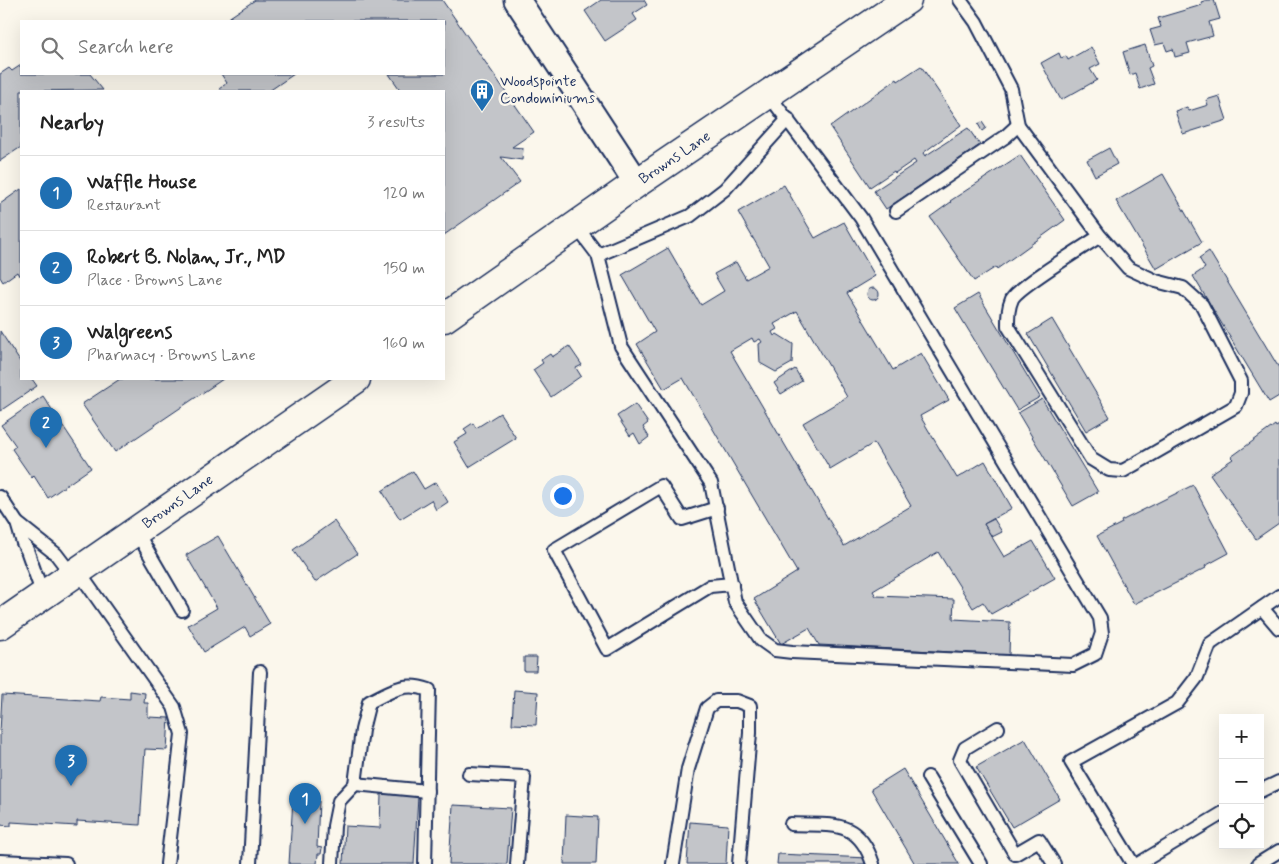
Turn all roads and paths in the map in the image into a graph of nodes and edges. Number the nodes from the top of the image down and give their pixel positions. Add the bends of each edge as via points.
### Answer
1 (517, 0) edge
2 (907, 0) edge
3 (960, 0) edge
4 (768, 94) junction
5 (788, 119) junction
6 (1018, 125) junction
7 (637, 183) junction
8 (896, 211) dead end
9 (576, 226) junction
10 (1100, 236) junction
11 (598, 255) junction
12 (445, 317) edge
13 (355, 380) edge
14 (0, 497) edge
15 (717, 508) junction
16 (17, 523) junction
17 (136, 531) junction
18 (75, 573) junction
19 (732, 584) junction
20 (43, 595) junction
21 (1279, 596) edge
22 (1262, 608) junction
23 (182, 610) dead end
24 (0, 625) edge
25 (1279, 628) edge
26 (260, 672) dead end
27 (998, 728) dead end
28 (468, 774) dead end
29 (928, 777) dead end
30 (1279, 782) edge
31 (355, 784) junction
32 (1264, 789) edge
33 (427, 791) junction
34 (1219, 815) edge
35 (791, 824) dead end
36 (1279, 851) edge
37 (0, 861) edge
38 (66, 864) edge
39 (167, 864) edge
40 (250, 864) edge
41 (332, 864) edge
42 (425, 864) edge
43 (517, 864) edge
44 (672, 864) edge
45 (739, 864) edge
46 (873, 864) edge
47 (981, 864) edge
48 (1054, 864) edge
49 (1132, 864) edge
50 (1138, 864) edge
51 (1258, 864) edge

1 - 7 street
2 - 4 street, Browns Lane
3 - 6 lane via 976,22 1011,88
4 - 5 lane
4 - 7 street, Browns Lane
5 - 11 lane via 725,189 690,216
5 - 19 lane via 861,218 1100,618 1102,632 1095,654 1073,665 775,650 761,640 735,602
6 - 8 lane
6 - 10 lane
7 - 9 street, Browns Lane
9 - 11 lane
9 - 12 street, Browns Lane
10 - 10 lane via 1128,268 1156,281 1183,288 1202,305 1241,382 1236,406 1123,471 1110,470 1091,459 1008,326 1013,297
11 - 15 lane via 621,346 711,483
13 - 17 street, Browns Lane
14 - 16 lane
15 - 19 lane
15 - 19 lane via 682,519 661,486 554,550 607,649 710,586
16 - 18 lane
16 - 20 lane
17 - 18 street, Browns Lane
17 - 23 lane
18 - 20 street, Browns Lane
18 - 39 lane via 174,707 182,734
20 - 24 street, Browns Lane
21 - 22 lane
22 - 25 lane
22 - 49 lane via 1210,644 1197,677 1177,703 1071,762
26 - 40 lane
27 - 48 lane via 965,748 960,760 1015,854 1039,840
28 - 43 lane via 524,777
29 - 47 lane
30 - 32 lane
31 - 33 lane
31 - 33 lane via 369,702 398,688 416,686 429,690
31 - 41 lane via 339,801
33 - 42 lane
34 - 50 lane
35 - 46 lane via 844,827 856,833
36 - 51 lane
37 - 38 lane
44 - 45 lane via 688,769 706,708 716,700 737,700 750,706

